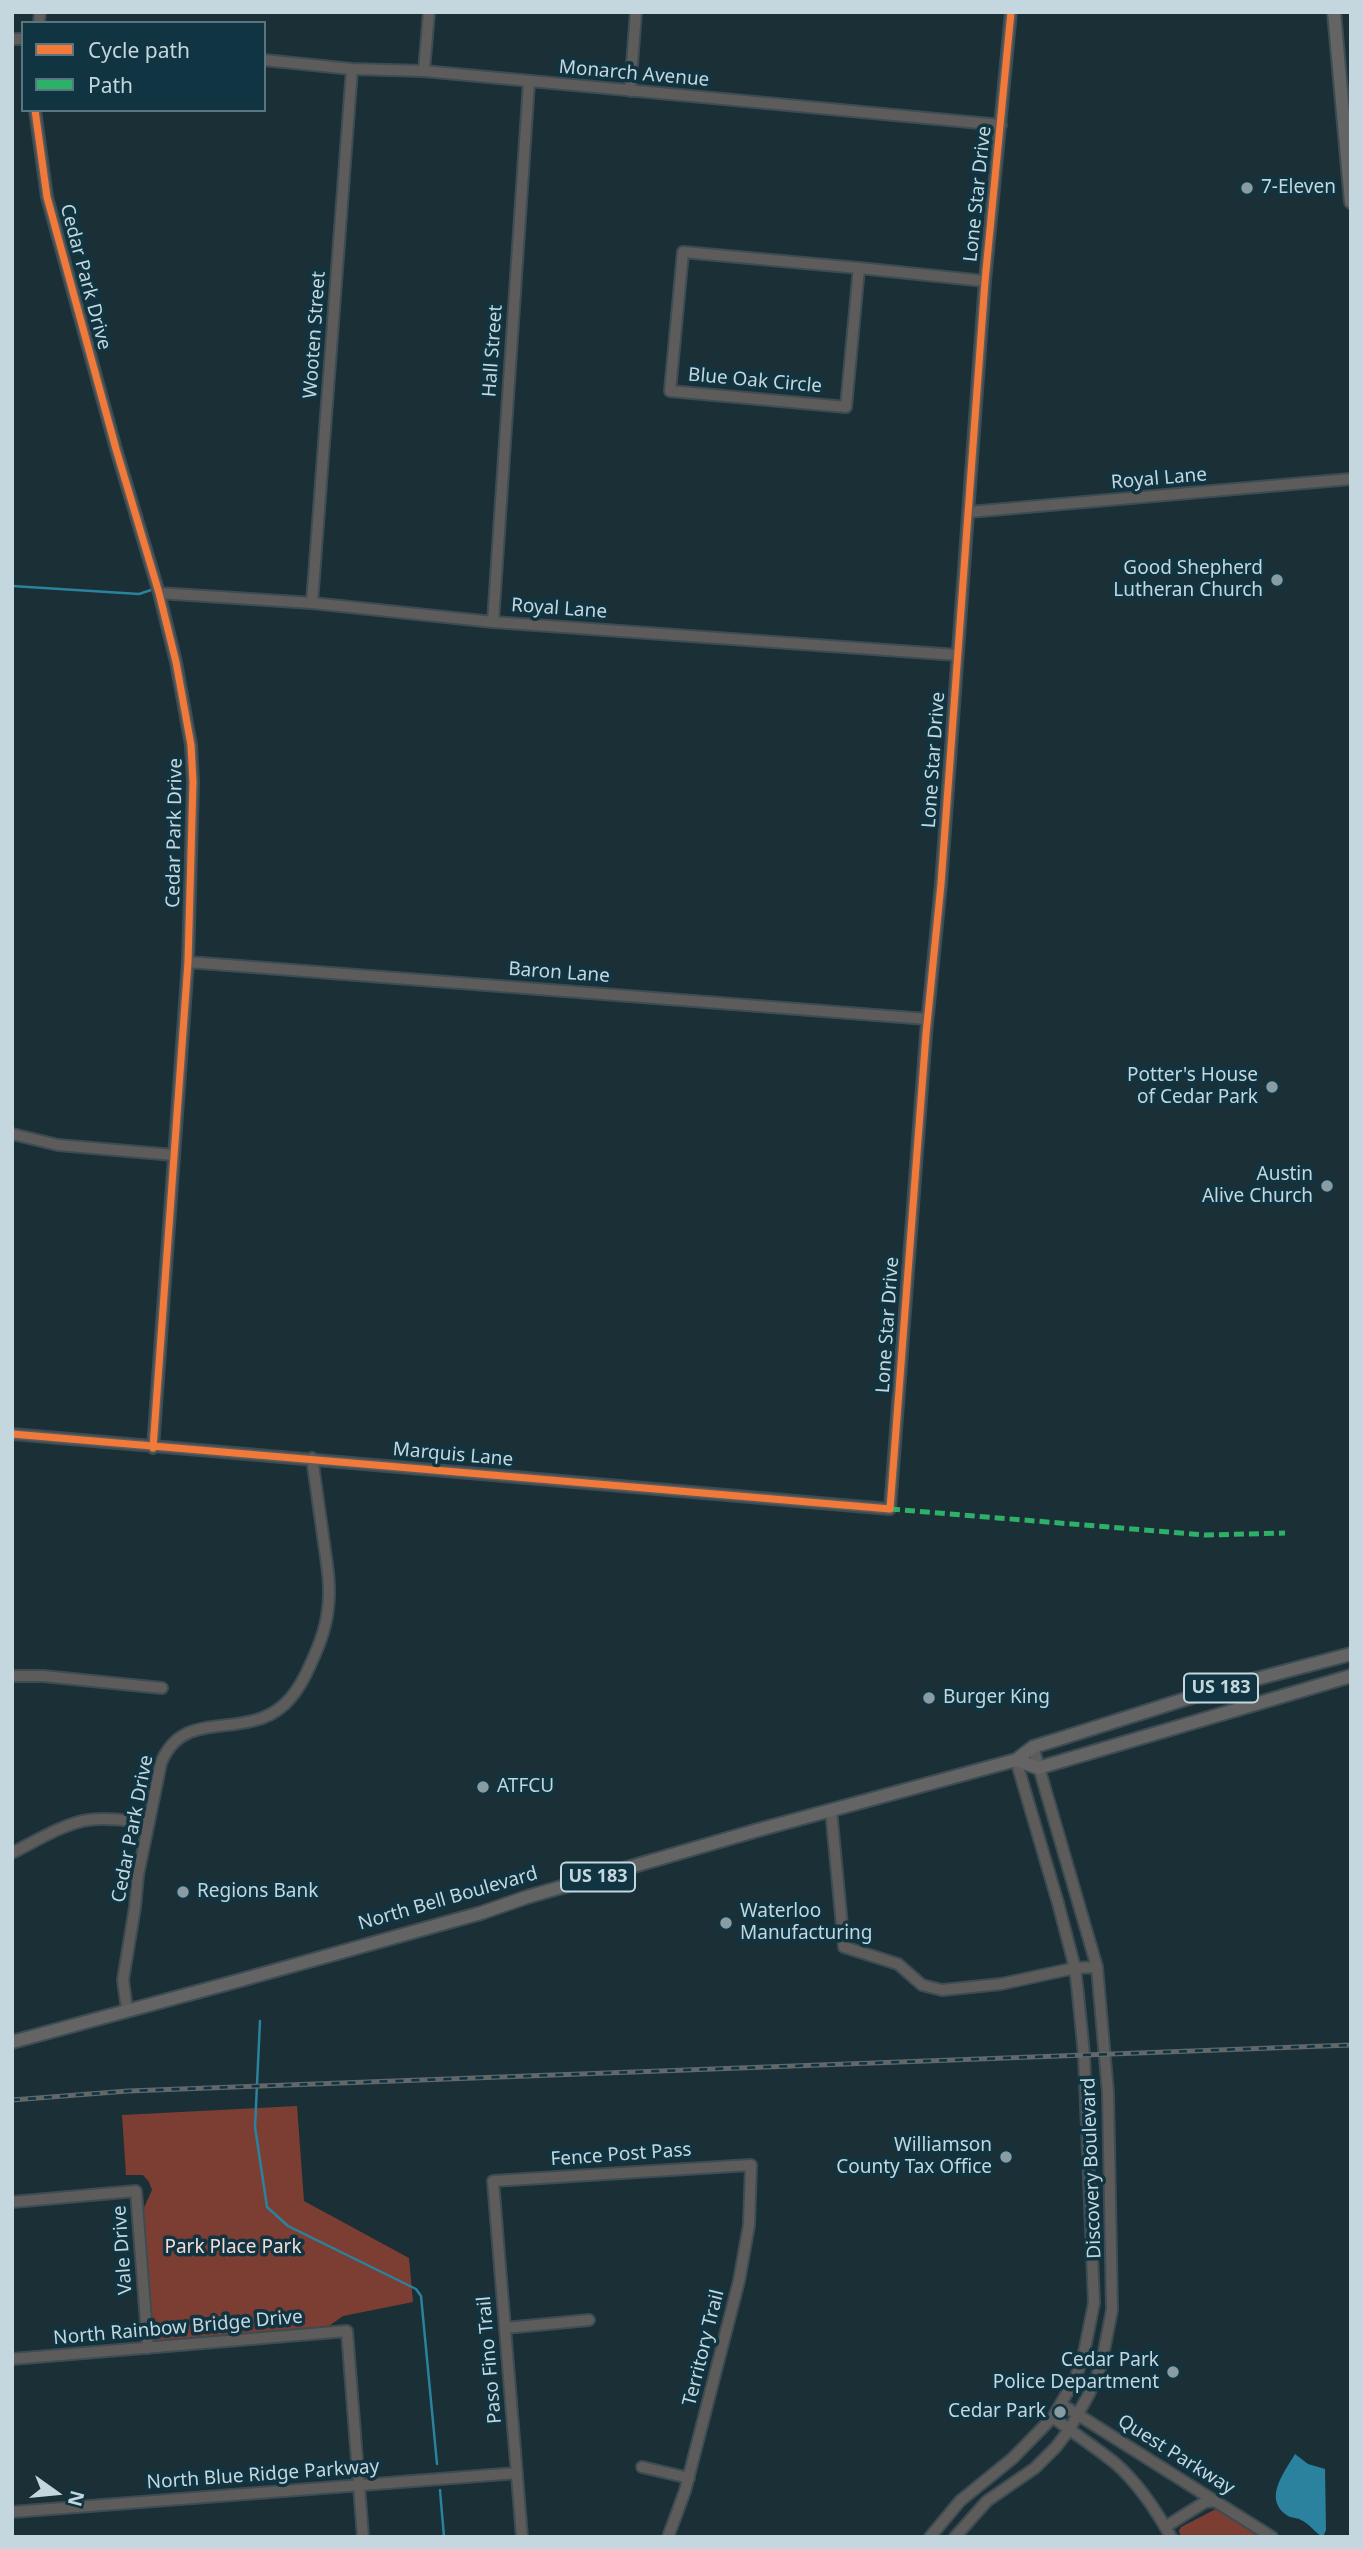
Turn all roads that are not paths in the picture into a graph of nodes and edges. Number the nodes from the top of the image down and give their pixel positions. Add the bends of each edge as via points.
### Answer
1 (429, 12) edge
2 (636, 12) edge
3 (1011, 12) edge
4 (1334, 12) edge
5 (266, 60) edge
6 (352, 69) junction
7 (424, 71) junction
8 (528, 82) junction
9 (630, 91) junction
10 (35, 112) edge
11 (1001, 125) junction
12 (1348, 137) edge
13 (1351, 202) edge
14 (859, 268) junction
15 (985, 281) junction
16 (1351, 479) edge
17 (969, 512) junction
18 (159, 593) junction
19 (312, 603) junction
20 (493, 622) junction
21 (957, 655) junction
22 (188, 962) junction
23 (928, 1019) junction
24 (12, 1134) edge
25 (174, 1155) junction
26 (12, 1434) edge
27 (153, 1448) junction
28 (312, 1458) junction
29 (890, 1509) joint
30 (1351, 1654) edge
31 (12, 1676) edge
32 (1351, 1676) edge
33 (162, 1688) dead end
34 (1033, 1747) junction
35 (1016, 1760) junction
36 (1038, 1768) junction
37 (831, 1810) junction
38 (149, 1823) junction
39 (12, 1853) edge
40 (1097, 1967) junction
41 (1075, 1968) junction
42 (127, 2010) junction
43 (12, 2042) edge
44 (751, 2165) joint
45 (493, 2181) joint
46 (12, 2202) edge
47 (589, 2320) dead end
48 (505, 2328) junction
49 (148, 2348) junction
50 (12, 2359) edge
51 (1061, 2404) junction
52 (1079, 2415) junction
53 (1053, 2417) junction
54 (1069, 2430) junction
55 (642, 2467) dead end
56 (517, 2473) junction
57 (689, 2479) junction
58 (359, 2485) junction
59 (1216, 2501) junction
60 (12, 2512) edge
61 (1168, 2532) edge
62 (363, 2537) edge
63 (522, 2537) edge
64 (668, 2537) edge
65 (930, 2537) edge
66 (955, 2537) edge
67 (1272, 2537) edge

1 - 7 street
2 - 9 street
3 - 11 street, Lone Star Drive
4 - 12 main road
5 - 6 street, Monarch Avenue
6 - 7 street, Monarch Avenue
6 - 19 street, Wooten Street
7 - 8 street, Monarch Avenue
8 - 9 street, Monarch Avenue
8 - 20 street, Hall Street
9 - 11 street, Monarch Avenue
10 - 18 street, Cedar Park Drive via 47,197
11 - 15 street, Lone Star Drive
12 - 13 main road
14 - 14 street, Blue Oak Circle via 846,407 670,391 683,252
14 - 15 street, Blue Oak Circle
15 - 17 street, Lone Star Drive
16 - 17 street, Royal Lane
17 - 21 street, Lone Star Drive
18 - 19 street, Royal Lane
18 - 22 street, Cedar Park Drive via 191,745
19 - 20 street, Royal Lane
20 - 21 street, Royal Lane
21 - 23 street, Lone Star Drive
22 - 23 street, Baron Lane
22 - 25 street, Cedar Park Drive
23 - 29 street, Lone Star Drive
24 - 25 street via 58,1145
25 - 27 street, Cedar Park Drive
26 - 27 street, Marquis Lane
27 - 28 street, Marquis Lane
28 - 29 street, Marquis Lane
28 - 38 street, Cedar Park Drive via 329,1582 328,1608 313,1660 279,1710 251,1722 193,1730 174,1740 161,1763
30 - 34 main road, North Bell Boulevard / US 183 via 1214,1690
31 - 33 street
32 - 36 main road, US 183
34 - 35 main road, North Bell Boulevard / US 183
34 - 36 street, Discovery Boulevard
35 - 36 main road
35 - 37 main road, North Bell Boulevard / US 183
35 - 41 street, Discovery Boulevard
36 - 40 street, Discovery Boulevard
37 - 41 street via 844,1947 898,1964 922,1985 942,1990 1001,1984
37 - 42 main road, North Bell Boulevard / US 183
38 - 39 street via 86,1820
38 - 42 street, Cedar Park Drive via 123,1980
40 - 41 street
40 - 52 street, Discovery Boulevard via 1108,2093 1112,2310 1101,2366
41 - 51 street, Discovery Boulevard via 1084,2050 1094,2303 1083,2358
42 - 43 main road, North Bell Boulevard / US 183
44 - 45 street, Fence Post Pass
44 - 57 street, Territory Trail via 749,2225 739,2281
45 - 48 street, Paso Fino Trail
46 - 49 street, Vale Drive via 136,2191
47 - 48 street
48 - 56 street, Paso Fino Trail
49 - 50 street, North Rainbow Bridge Drive
49 - 58 street, North Rainbow Bridge Drive via 347,2331
51 - 52 street, Quest Parkway
51 - 53 street, Discovery Boulevard
52 - 54 street, Discovery Boulevard
52 - 59 street, Quest Parkway
53 - 54 street, Quest Parkway
53 - 65 street, Discovery Boulevard via 1013,2458 960,2501
54 - 61 street, Quest Parkway via 1132,2480
54 - 66 street, Discovery Boulevard via 1035,2468 987,2501
55 - 57 street
56 - 58 street, North Blue Ridge Parkway
56 - 63 street, Paso Fino Trail
57 - 64 street, Territory Trail
58 - 60 street, North Blue Ridge Parkway
58 - 62 street
59 - 61 street via 1205,2502
59 - 67 street, Quest Parkway

